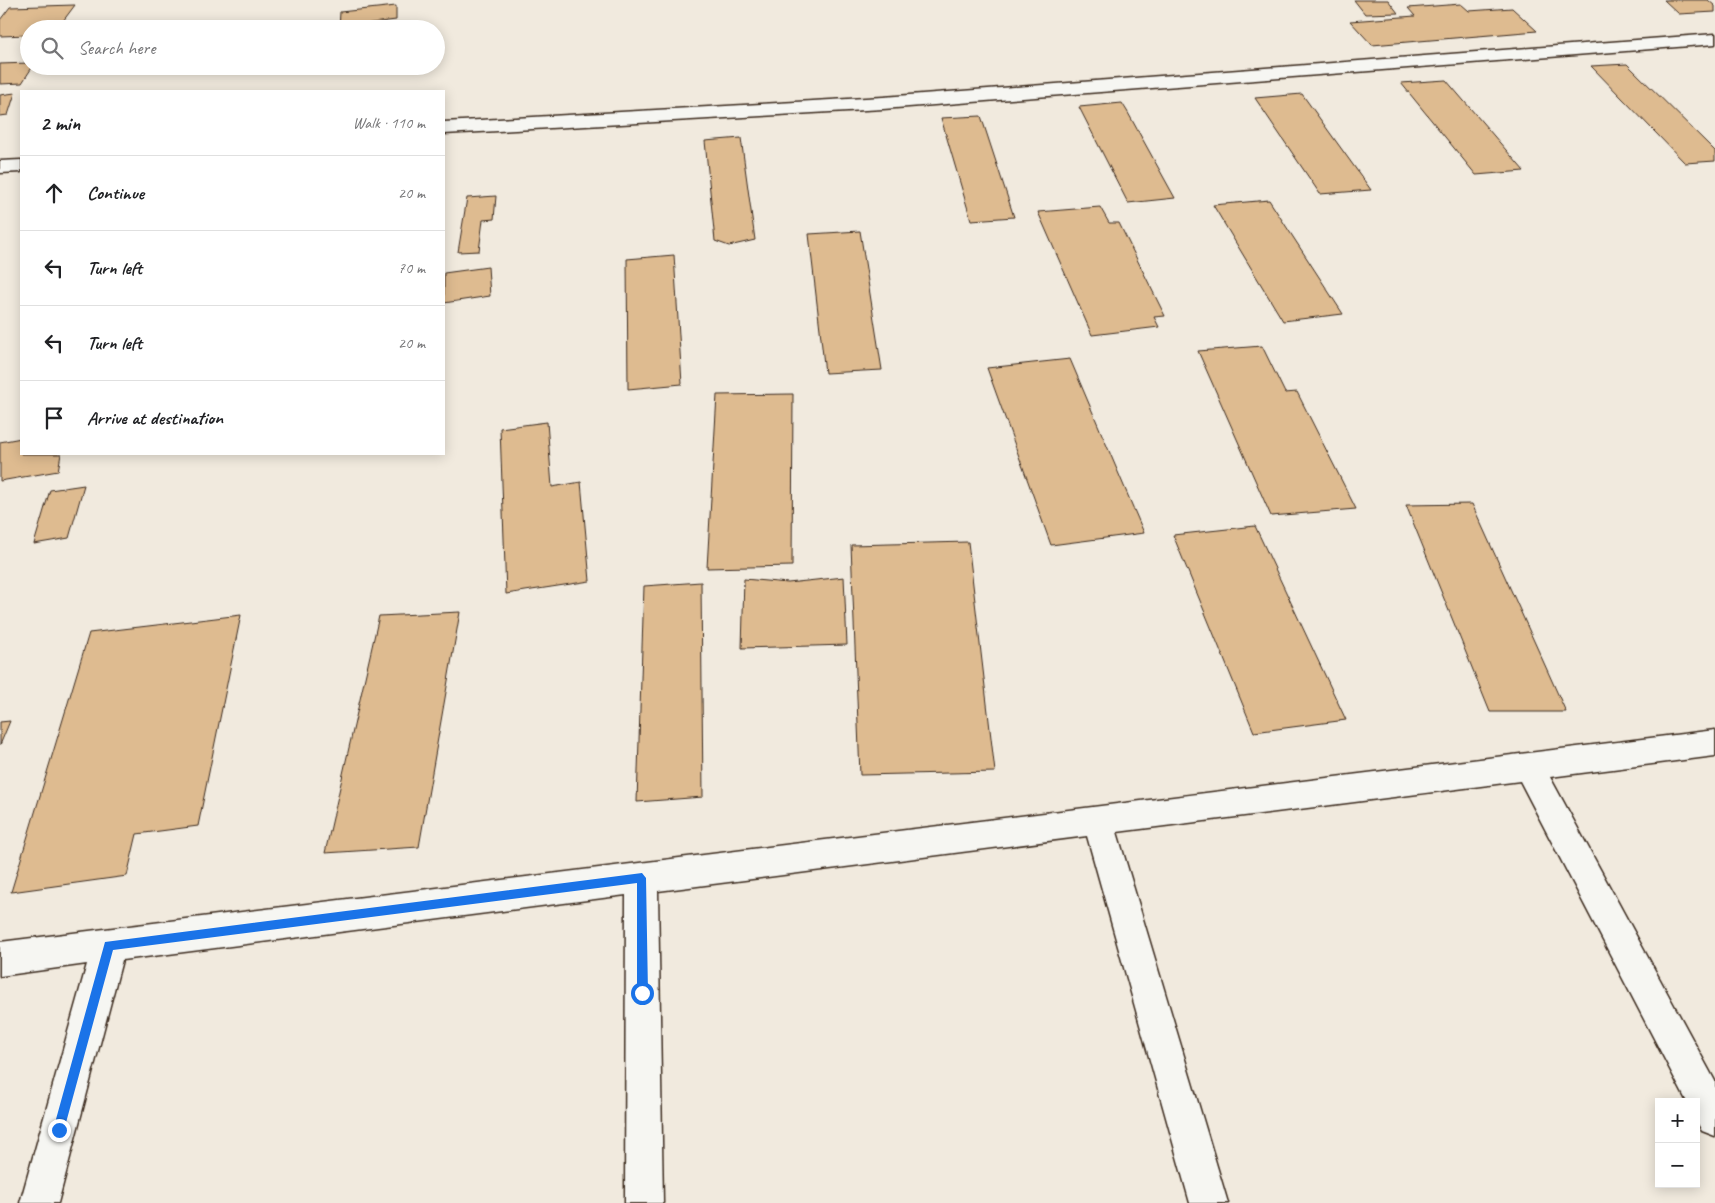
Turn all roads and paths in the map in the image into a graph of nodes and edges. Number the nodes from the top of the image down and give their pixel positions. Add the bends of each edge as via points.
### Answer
1 (1715, 39) edge
2 (445, 128) edge
3 (20, 166) edge
4 (0, 167) edge
5 (1715, 743) edge
6 (1528, 766) junction
7 (1098, 820) junction
8 (642, 878) junction
9 (109, 946) junction
10 (0, 960) edge
11 (1715, 1118) edge
12 (39, 1203) edge
13 (644, 1203) edge
14 (1209, 1203) edge

1 - 2 street via 884,103
3 - 4 street
5 - 6 street
6 - 7 street
6 - 11 street
7 - 8 street
7 - 14 street
8 - 9 street
8 - 13 street
9 - 10 street
9 - 12 street

